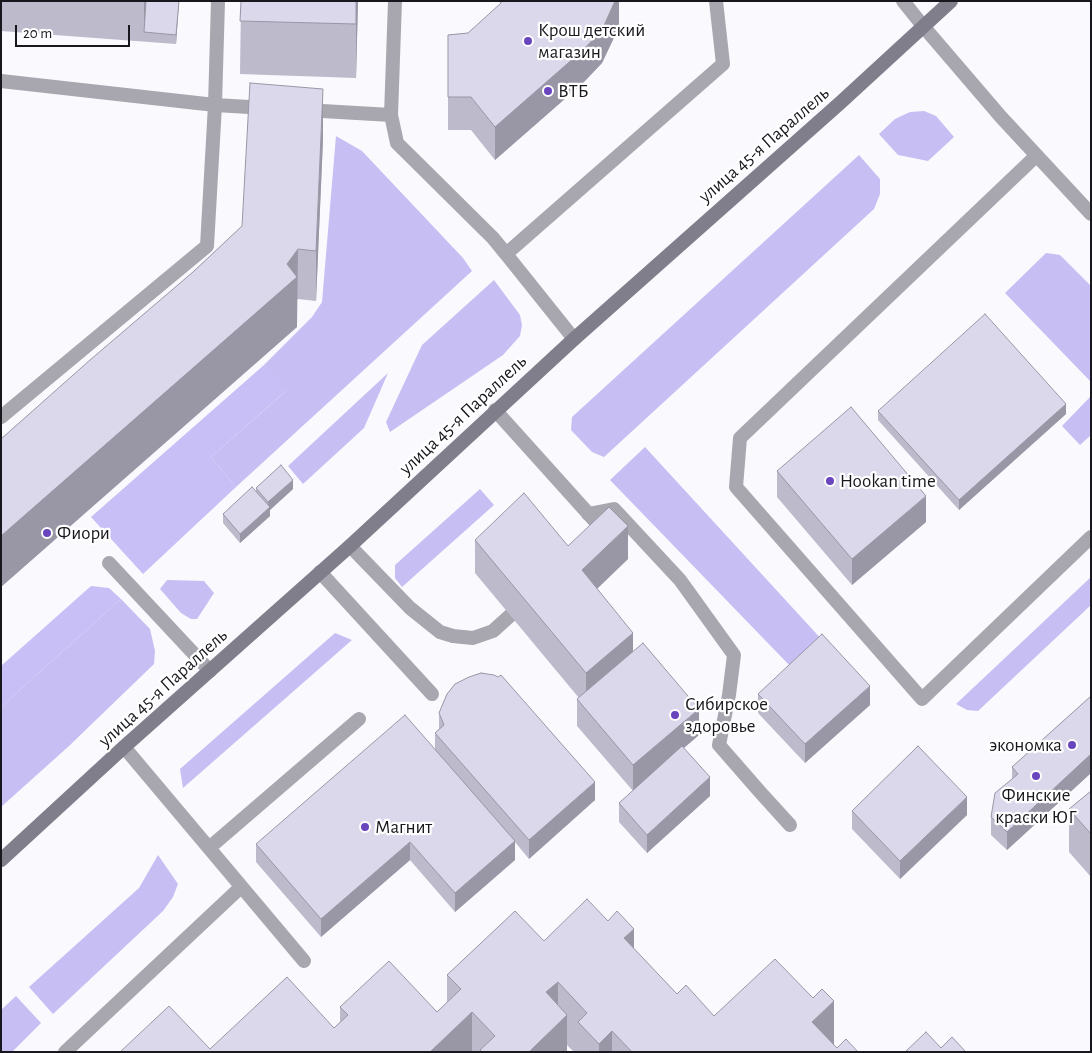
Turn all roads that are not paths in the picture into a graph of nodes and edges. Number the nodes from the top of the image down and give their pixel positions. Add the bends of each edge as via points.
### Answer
1 (218, 1) edge
2 (395, 1) edge
3 (716, 1) edge
4 (902, 1) edge
5 (952, 1) edge
6 (923, 26) junction
7 (1, 81) edge
8 (216, 105) junction
9 (391, 115) junction
10 (1036, 156) junction
11 (1091, 214) edge
12 (506, 254) junction
13 (574, 338) junction
14 (495, 410) junction
15 (1, 417) edge
16 (588, 514) junction
17 (1091, 537) edge
18 (588, 544) edge
19 (350, 546) junction
20 (110, 562) dead end
21 (320, 572) junction
22 (537, 591) edge
23 (210, 671) junction
24 (432, 694) dead end
25 (359, 719) dead end
26 (124, 747) junction
27 (790, 825) dead end
28 (209, 848) junction
29 (1, 860) edge
30 (240, 887) junction
31 (304, 961) dead end
32 (66, 1052) edge

1 - 8 street
2 - 9 street
3 - 12 street via 724,64
4 - 6 street
5 - 6 main road, улица 45-я Параллель
6 - 10 street
6 - 13 main road, улица 45-я Параллель
7 - 8 street
8 - 9 street
8 - 15 street via 207,246
9 - 12 street via 397,143
10 - 11 street
10 - 17 street via 740,438 736,487 922,699
12 - 13 street
13 - 14 main road, улица 45-я Параллель
14 - 16 street
14 - 19 main road, улица 45-я Параллель
16 - 18 street via 603,530
16 - 27 street via 614,509 680,580 734,655 719,745
19 - 21 main road, улица 45-я Параллель
19 - 22 street via 410,608 440,632 453,636 473,638 493,631
20 - 23 street
21 - 23 main road, улица 45-я Параллель
21 - 24 street
23 - 26 main road, улица 45-я Параллель
25 - 28 street
26 - 28 street
26 - 29 main road, улица 45-я Параллель
28 - 30 street
30 - 31 street
30 - 32 street

